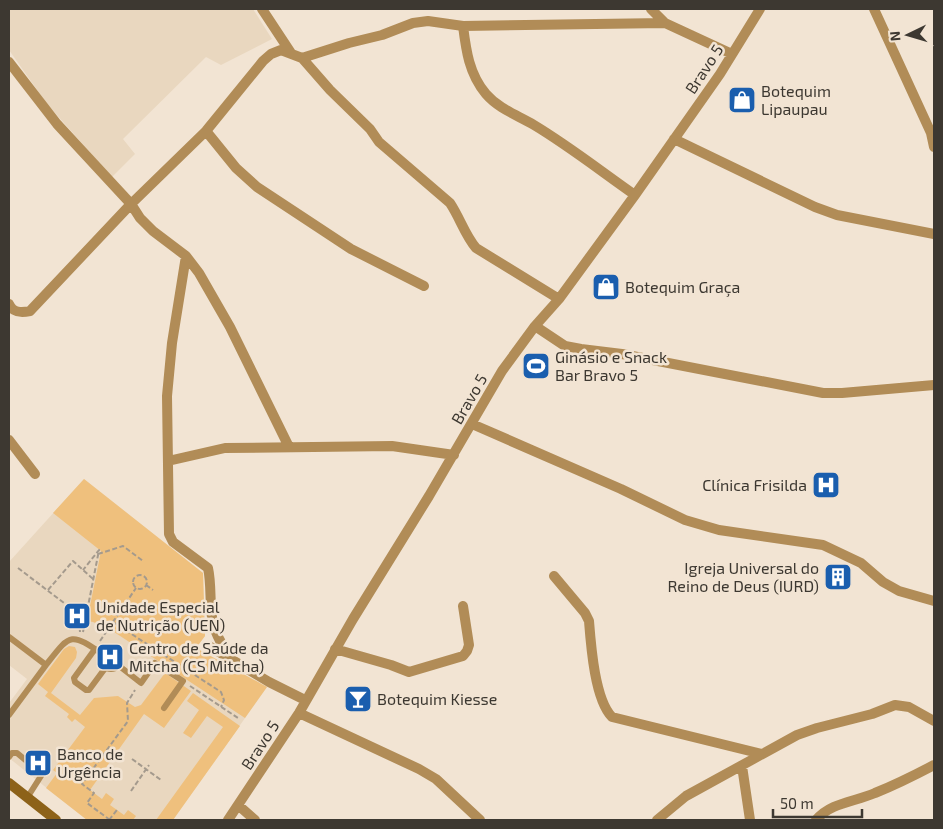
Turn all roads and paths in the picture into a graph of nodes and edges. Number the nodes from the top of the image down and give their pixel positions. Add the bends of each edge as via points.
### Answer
1 (262, 9) edge
2 (651, 9) edge
3 (760, 9) edge
4 (874, 9) edge
5 (665, 23) junction
6 (462, 26) junction
7 (291, 53) junction
8 (732, 54) junction
9 (302, 58) junction
10 (9, 62) edge
11 (206, 131) junction
12 (674, 140) junction
13 (934, 147) edge
14 (636, 195) junction
15 (131, 204) junction
16 (934, 234) edge
17 (186, 256) junction
18 (424, 286) dead end
19 (559, 298) junction
20 (9, 304) edge
21 (534, 326) junction
22 (934, 385) edge
23 (472, 424) junction
24 (9, 440) edge
25 (289, 447) junction
26 (454, 455) junction
27 (168, 461) junction
28 (35, 474) dead end
29 (98, 554) junction
30 (143, 561) dead end
31 (18, 568) dead end
32 (84, 570) junction
33 (554, 576) dead end
34 (93, 579) junction
35 (146, 585) junction
36 (136, 588) junction
37 (48, 590) junction
38 (153, 590) dead end
39 (934, 601) edge
40 (463, 606) dead end
41 (113, 622) junction
42 (9, 637) edge
43 (81, 639) junction
44 (209, 646) dead end
45 (95, 649) junction
46 (336, 649) junction
47 (104, 655) junction
48 (231, 659) junction
49 (46, 665) junction
50 (118, 665) junction
51 (106, 667) junction
52 (182, 681) junction
53 (141, 683) junction
54 (306, 700) junction
55 (221, 707) junction
56 (164, 708) dead end
57 (299, 713) junction
58 (9, 715) edge
59 (238, 718) dead end
60 (934, 720) edge
61 (762, 754) junction
62 (9, 757) edge
63 (132, 759) dead end
64 (149, 765) dead end
65 (742, 766) junction
66 (934, 766) edge
67 (146, 769) junction
68 (161, 780) dead end
69 (9, 783) edge
70 (131, 791) dead end
71 (27, 798) junction
72 (238, 805) junction
73 (117, 810) dead end
74 (56, 820) edge
75 (109, 820) edge
76 (228, 820) edge
77 (254, 820) edge
78 (480, 820) edge
79 (656, 820) edge
80 (750, 820) edge
81 (816, 820) edge

1 - 7 street
2 - 5 street
3 - 8 street, Bravo 5
4 - 13 street
5 - 6 street
5 - 8 street
6 - 9 street via 413,23
6 - 14 street via 473,74 498,106 534,125
7 - 9 street
7 - 11 street via 282,50 263,61
8 - 12 street, Bravo 5
9 - 19 street via 379,142 450,203 476,248
10 - 15 street via 57,124
11 - 15 street
11 - 18 street via 236,168 257,187 351,249
12 - 14 street, Bravo 5
12 - 16 street via 814,207 837,215
14 - 19 street, Bravo 5
15 - 17 street via 153,231
15 - 20 street via 30,311 17,312
17 - 25 street via 199,272 230,327
17 - 27 street via 167,396
19 - 21 street, Bravo 5
21 - 22 street via 566,346 822,393
21 - 23 street, Bravo 5
23 - 26 street, Bravo 5
23 - 39 street via 621,488 685,520 719,530 823,545 861,563 899,591
24 - 28 street
25 - 26 street via 392,446
25 - 27 street via 225,448
26 - 46 street, Bravo 5
27 - 48 street via 169,534 173,542 208,568 213,623 219,641
29 - 30 path via 123,546
29 - 32 path via 99,550
29 - 34 path
31 - 37 path
32 - 34 path
32 - 37 path via 73,561
33 - 61 street via 589,621 600,698 612,717
34 - 43 path
35 - 36 path
35 - 36 path via 146,578 138,576 133,582
35 - 38 path
36 - 41 path
37 - 43 path via 79,621
40 - 46 street via 469,645 463,656 409,672
41 - 45 path
41 - 55 path via 221,692 224,700
42 - 49 lane
43 - 45 lane
43 - 49 lane via 70,639 62,644
44 - 48 street
45 - 47 lane
45 - 51 lane via 74,678 75,682 89,690
46 - 54 street, Bravo 5
47 - 50 lane via 108,651 117,653
47 - 51 lane
48 - 54 street
49 - 58 lane
50 - 51 lane
50 - 53 lane
52 - 53 lane via 155,663
52 - 55 path
52 - 56 lane
53 - 75 path via 127,703 128,721 82,784 94,792 86,803
54 - 57 street, Bravo 5
55 - 59 path
57 - 72 street, Bravo 5
57 - 78 street via 436,779
60 - 61 street via 909,707 895,705 817,728
61 - 65 street
62 - 71 lane via 17,752 41,773
63 - 67 path
64 - 67 path
65 - 79 street via 686,796
65 - 80 street
66 - 81 street via 873,794 844,802
67 - 68 path
67 - 70 path
69 - 71 main road
71 - 74 main road
72 - 76 street, Bravo 5
72 - 77 street
73 - 75 path

